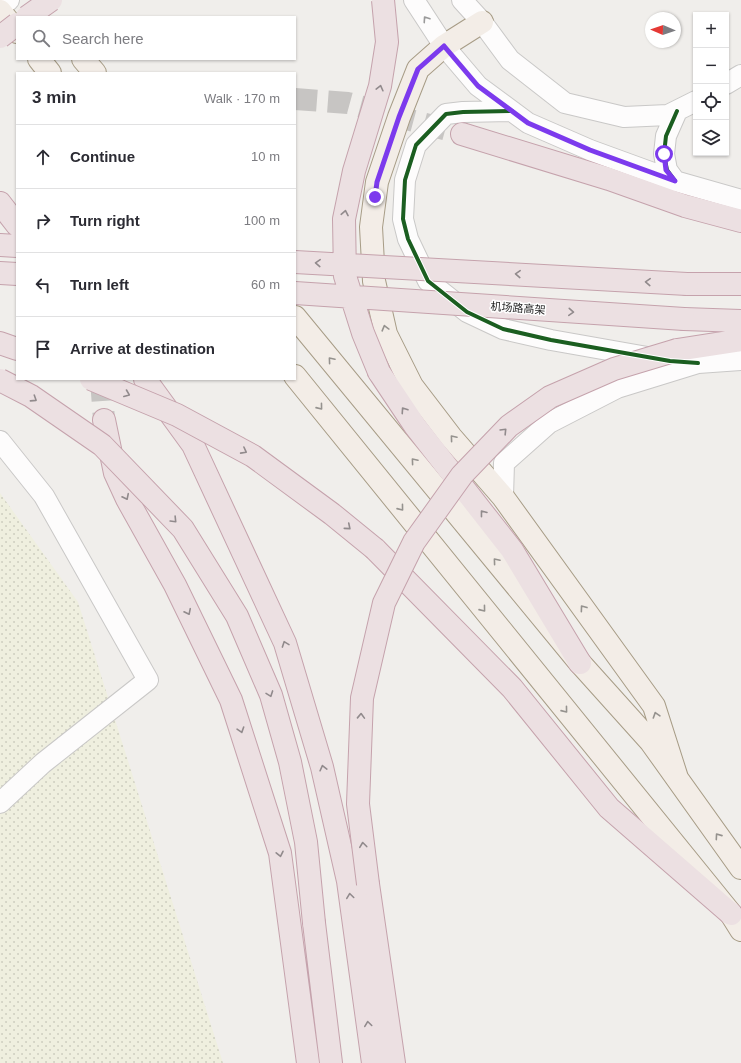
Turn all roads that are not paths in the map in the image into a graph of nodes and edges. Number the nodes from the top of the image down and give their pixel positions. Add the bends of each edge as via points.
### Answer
1 (9, 0) edge
2 (36, 0) edge
3 (51, 0) edge
4 (383, 0) edge
5 (414, 0) edge
6 (462, 0) edge
7 (0, 7) edge
8 (0, 11) edge
9 (28, 16) edge
10 (48, 16) edge
11 (482, 22) junction
12 (16, 25) edge
13 (16, 31) edge
14 (0, 37) edge
15 (444, 46) junction
16 (40, 60) edge
17 (84, 60) edge
18 (49, 72) edge
19 (94, 72) edge
20 (741, 75) edge
21 (729, 82) edge
22 (693, 103) edge
23 (512, 111) junction
24 (677, 111) junction
25 (462, 134) tunnel mouth
26 (675, 181) junction
27 (741, 200) edge
28 (0, 204) edge
29 (741, 220) edge
30 (16, 224) edge
31 (0, 245) edge
32 (16, 246) edge
33 (296, 262) edge
34 (0, 273) edge
35 (16, 274) edge
36 (741, 284) edge
37 (296, 293) edge
38 (296, 318) edge
39 (741, 321) edge
40 (741, 340) edge
41 (0, 343) edge
42 (16, 348) edge
43 (741, 360) edge
44 (698, 363) junction
45 (296, 377) edge
46 (0, 380) edge
47 (93, 380) edge
48 (146, 380) edge
49 (104, 420) tunnel mouth
50 (0, 441) edge
51 (503, 497) junction
52 (580, 663) junction
53 (677, 778) junction
54 (0, 803) edge
55 (741, 868) edge
56 (736, 922) edge
57 (308, 1063) edge
58 (331, 1063) edge
59 (373, 1063) edge
60 (394, 1063) edge

1 - 7 street
2 - 10 main road
3 - 9 highway, bridge
52 -> 4 highway, bridge via 512,550 415,426 379,372 363,333 345,276 344,219 354,171 380,86 387,42
15 -> 5 street
6 - 11 street
8 - 13 main road
11 - 15 main road
11 - 24 street via 510,60 565,103 624,117 668,115
12 - 14 highway, bridge
15 - 23 street via 478,86
51 -> 15 main road via 451,437 412,386 386,334 374,281 371,227 377,182 418,69
16 - 18 main road
17 - 19 main road
20 - 21 street
22 - 24 street
23 - 26 street via 528,123 590,150
23 - 44 street via 446,114 416,145 405,180 403,219 408,239 428,281 467,312 502,329 670,361
24 - 26 street via 666,136 664,154 666,170
25 - 29 highway via 609,179 685,206
26 - 27 street
28 - 30 highway
31 - 32 highway
36 -> 33 highway, bridge via 687,284
34 - 35 highway
37 -> 39 highway, 机场路高架, bridge
52 -> 38 main road
60 -> 40 highway, bridge via 358,804 362,698 384,603 414,542 462,475 509,426 557,394 614,369 677,350
41 - 42 highway
43 - 44 street
44 - 51 street via 617,388 549,423 504,463
45 -> 56 main road
46 -> 58 highway, bridge via 31,396 102,445 182,529 237,616 271,695 290,762 306,842
47 -> 56 highway, bridge via 178,415 260,460 375,550 512,688 609,808
59 -> 48 highway via 348,881 322,767 285,643 193,445
49 -> 57 highway via 115,473 175,585 231,700 280,853
50 - 54 street via 44,496 148,680 43,763
53 -> 51 main road via 654,706
52 - 53 main road via 651,742
55 -> 53 main road

